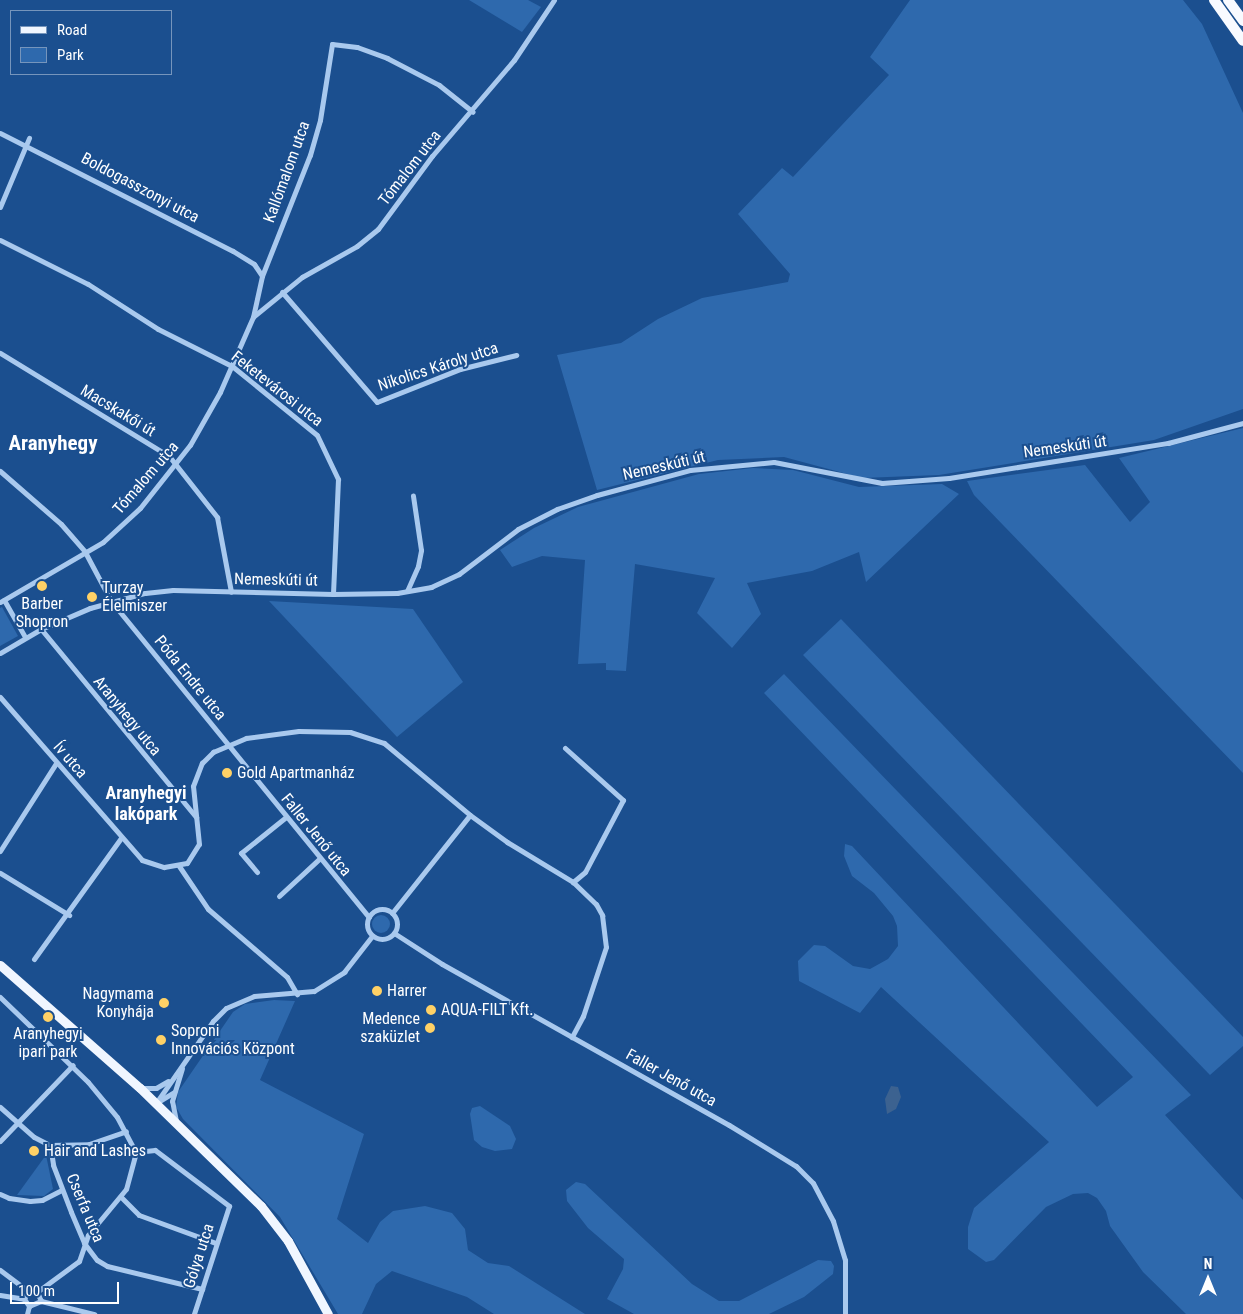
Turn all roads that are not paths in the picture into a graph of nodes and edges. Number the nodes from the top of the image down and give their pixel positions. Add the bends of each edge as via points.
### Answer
1 (554, 0) edge
2 (1214, 0) edge
3 (1228, 0) edge
4 (1243, 21) edge
5 (1243, 41) edge
6 (473, 112) junction
7 (0, 132) edge
8 (29, 138) dead end
9 (27, 144) junction
10 (0, 206) edge
11 (0, 240) edge
12 (262, 276) junction
13 (282, 292) junction
14 (253, 317) junction
15 (0, 353) edge
16 (516, 355) dead end
17 (232, 366) junction
18 (1243, 423) edge
19 (176, 463) junction
20 (0, 471) edge
21 (413, 496) dead end
22 (85, 552) junction
23 (407, 591) junction
24 (231, 592) junction
25 (333, 594) junction
26 (2, 601) edge
27 (111, 601) junction
28 (40, 629) junction
29 (24, 638) junction
30 (0, 652) edge
31 (0, 697) edge
32 (228, 744) junction
33 (565, 748) dead end
34 (56, 763) junction
35 (470, 815) junction
36 (196, 817) junction
37 (286, 817) junction
38 (122, 838) junction
39 (0, 852) edge
40 (320, 859) junction
41 (179, 866) junction
42 (257, 872) dead end
43 (0, 873) edge
44 (573, 882) junction
45 (279, 896) dead end
46 (392, 913) junction
47 (69, 915) junction
48 (369, 916) junction
49 (394, 933) junction
50 (372, 936) junction
51 (34, 959) dead end
52 (0, 965) edge
53 (297, 994) junction
54 (0, 997) edge
55 (572, 1036) junction
56 (184, 1064) junction
57 (73, 1065) junction
58 (140, 1088) junction
59 (174, 1092) junction
60 (156, 1103) junction
61 (0, 1107) edge
62 (176, 1121) junction
63 (17, 1122) junction
64 (126, 1131) junction
65 (0, 1141) edge
66 (50, 1145) junction
67 (136, 1152) junction
68 (62, 1190) junction
69 (0, 1194) edge
70 (121, 1197) junction
71 (84, 1243) junction
72 (216, 1244) junction
73 (0, 1270) edge
74 (202, 1288) junction
75 (28, 1291) junction
76 (37, 1292) junction
77 (0, 1295) edge
78 (24, 1299) junction
79 (41, 1301) junction
80 (29, 1306) junction
81 (27, 1314) edge
82 (94, 1314) edge
83 (194, 1314) edge
84 (328, 1314) edge
85 (845, 1314) edge

1 - 6 street, Tómalom utca via 538,28
2 - 5 highway
3 - 4 highway
6 - 12 street, Kallómalom utca via 439,85 387,58 357,47 332,44 320,120 310,155
6 - 13 street, Tómalom utca via 432,156 378,230
7 - 9 street, Boldogasszonyi utca
8 - 9 street
9 - 10 street
9 - 12 street, Boldogasszonyi utca via 247,258
11 - 17 street, Feketevárosi utca via 88,284 158,329
12 - 14 street, Tómalom utca
13 - 14 street, Tómalom utca
13 - 16 street, Nikolics Károly utca via 369,397 377,402 460,369
14 - 17 street, Tómalom utca
15 - 19 street, Macskakői út via 157,448
17 - 19 street, Tómalom utca via 208,415
17 - 25 street, Feketevárosi utca via 312,431 333,464 338,479
18 - 23 street, Nemeskúti út via 1168,443 949,478 882,484 774,462 690,470 557,509 492,546 450,580
19 - 22 street, Tómalom utca via 140,508 103,542
19 - 24 street, Macskakői út via 216,517
20 - 22 street, Póda Endre utca via 61,524
21 - 23 street via 421,550
22 - 26 street, Tómalom utca
22 - 27 street, Póda Endre utca
23 - 25 street, Nemeskúti út
24 - 25 street, Nemeskúti út
24 - 27 street, Nemeskúti út via 173,590
26 - 29 street
27 - 28 street, Nemeskúti út
27 - 32 street, Póda Endre utca
28 - 29 street, Nemeskúti út
28 - 36 street, Aranyhegy utca
29 - 30 street, Nemeskúti út
31 - 34 street, Ív utca
32 - 35 street via 268,733 299,731 367,735 384,743
32 - 36 street via 213,752 196,776 193,786
32 - 37 street, Faller Jenő utca
33 - 44 street via 622,800 585,872
34 - 38 street, Ív utca
34 - 39 street
35 - 44 street
35 - 46 street
36 - 41 street via 198,844 187,863
37 - 40 street, Faller Jenő utca
37 - 42 street via 241,853
38 - 41 street, Ív utca via 142,860 164,867
38 - 47 street
40 - 45 street
40 - 48 street, Faller Jenő utca
41 - 53 street via 208,909 287,977
43 - 47 street
44 - 55 street via 596,904 606,938 592,990
46 - 48 street via 379,909
46 - 49 street via 397,925
47 - 51 street
48 - 50 street via 367,929
49 - 50 street via 386,939
49 - 55 street, Faller Jenő utca via 450,969
50 - 53 street via 332,982 314,991
52 - 58 main road
53 - 56 street via 254,996 226,1008 213,1021
54 - 57 street
55 - 85 street, Faller Jenő utca via 785,1157 813,1183 832,1221 844,1260
56 - 58 street via 162,1085
56 - 59 street
56 - 60 street
57 - 63 street
57 - 64 street
58 - 60 main road
59 - 60 street
59 - 62 street
60 - 62 main road
61 - 63 street
62 - 84 main road via 273,1220 301,1262
63 - 65 street
63 - 66 street via 34,1137
64 - 66 street via 89,1144
64 - 67 street
66 - 68 street, Cserfa utca
67 - 70 street via 131,1178
67 - 72 street, Gólya utca via 155,1150 229,1206
68 - 69 street via 42,1200 30,1201
68 - 71 street, Cserfa utca
70 - 71 street
70 - 72 street via 145,1218
71 - 74 street, Cserfa utca via 97,1260 107,1266
71 - 76 street via 79,1261
72 - 74 street, Gólya utca
73 - 75 street
74 - 83 street, Gólya utca
75 - 76 street
75 - 78 street
76 - 79 street
77 - 78 street
78 - 80 street
79 - 80 street
79 - 82 street
80 - 81 street

